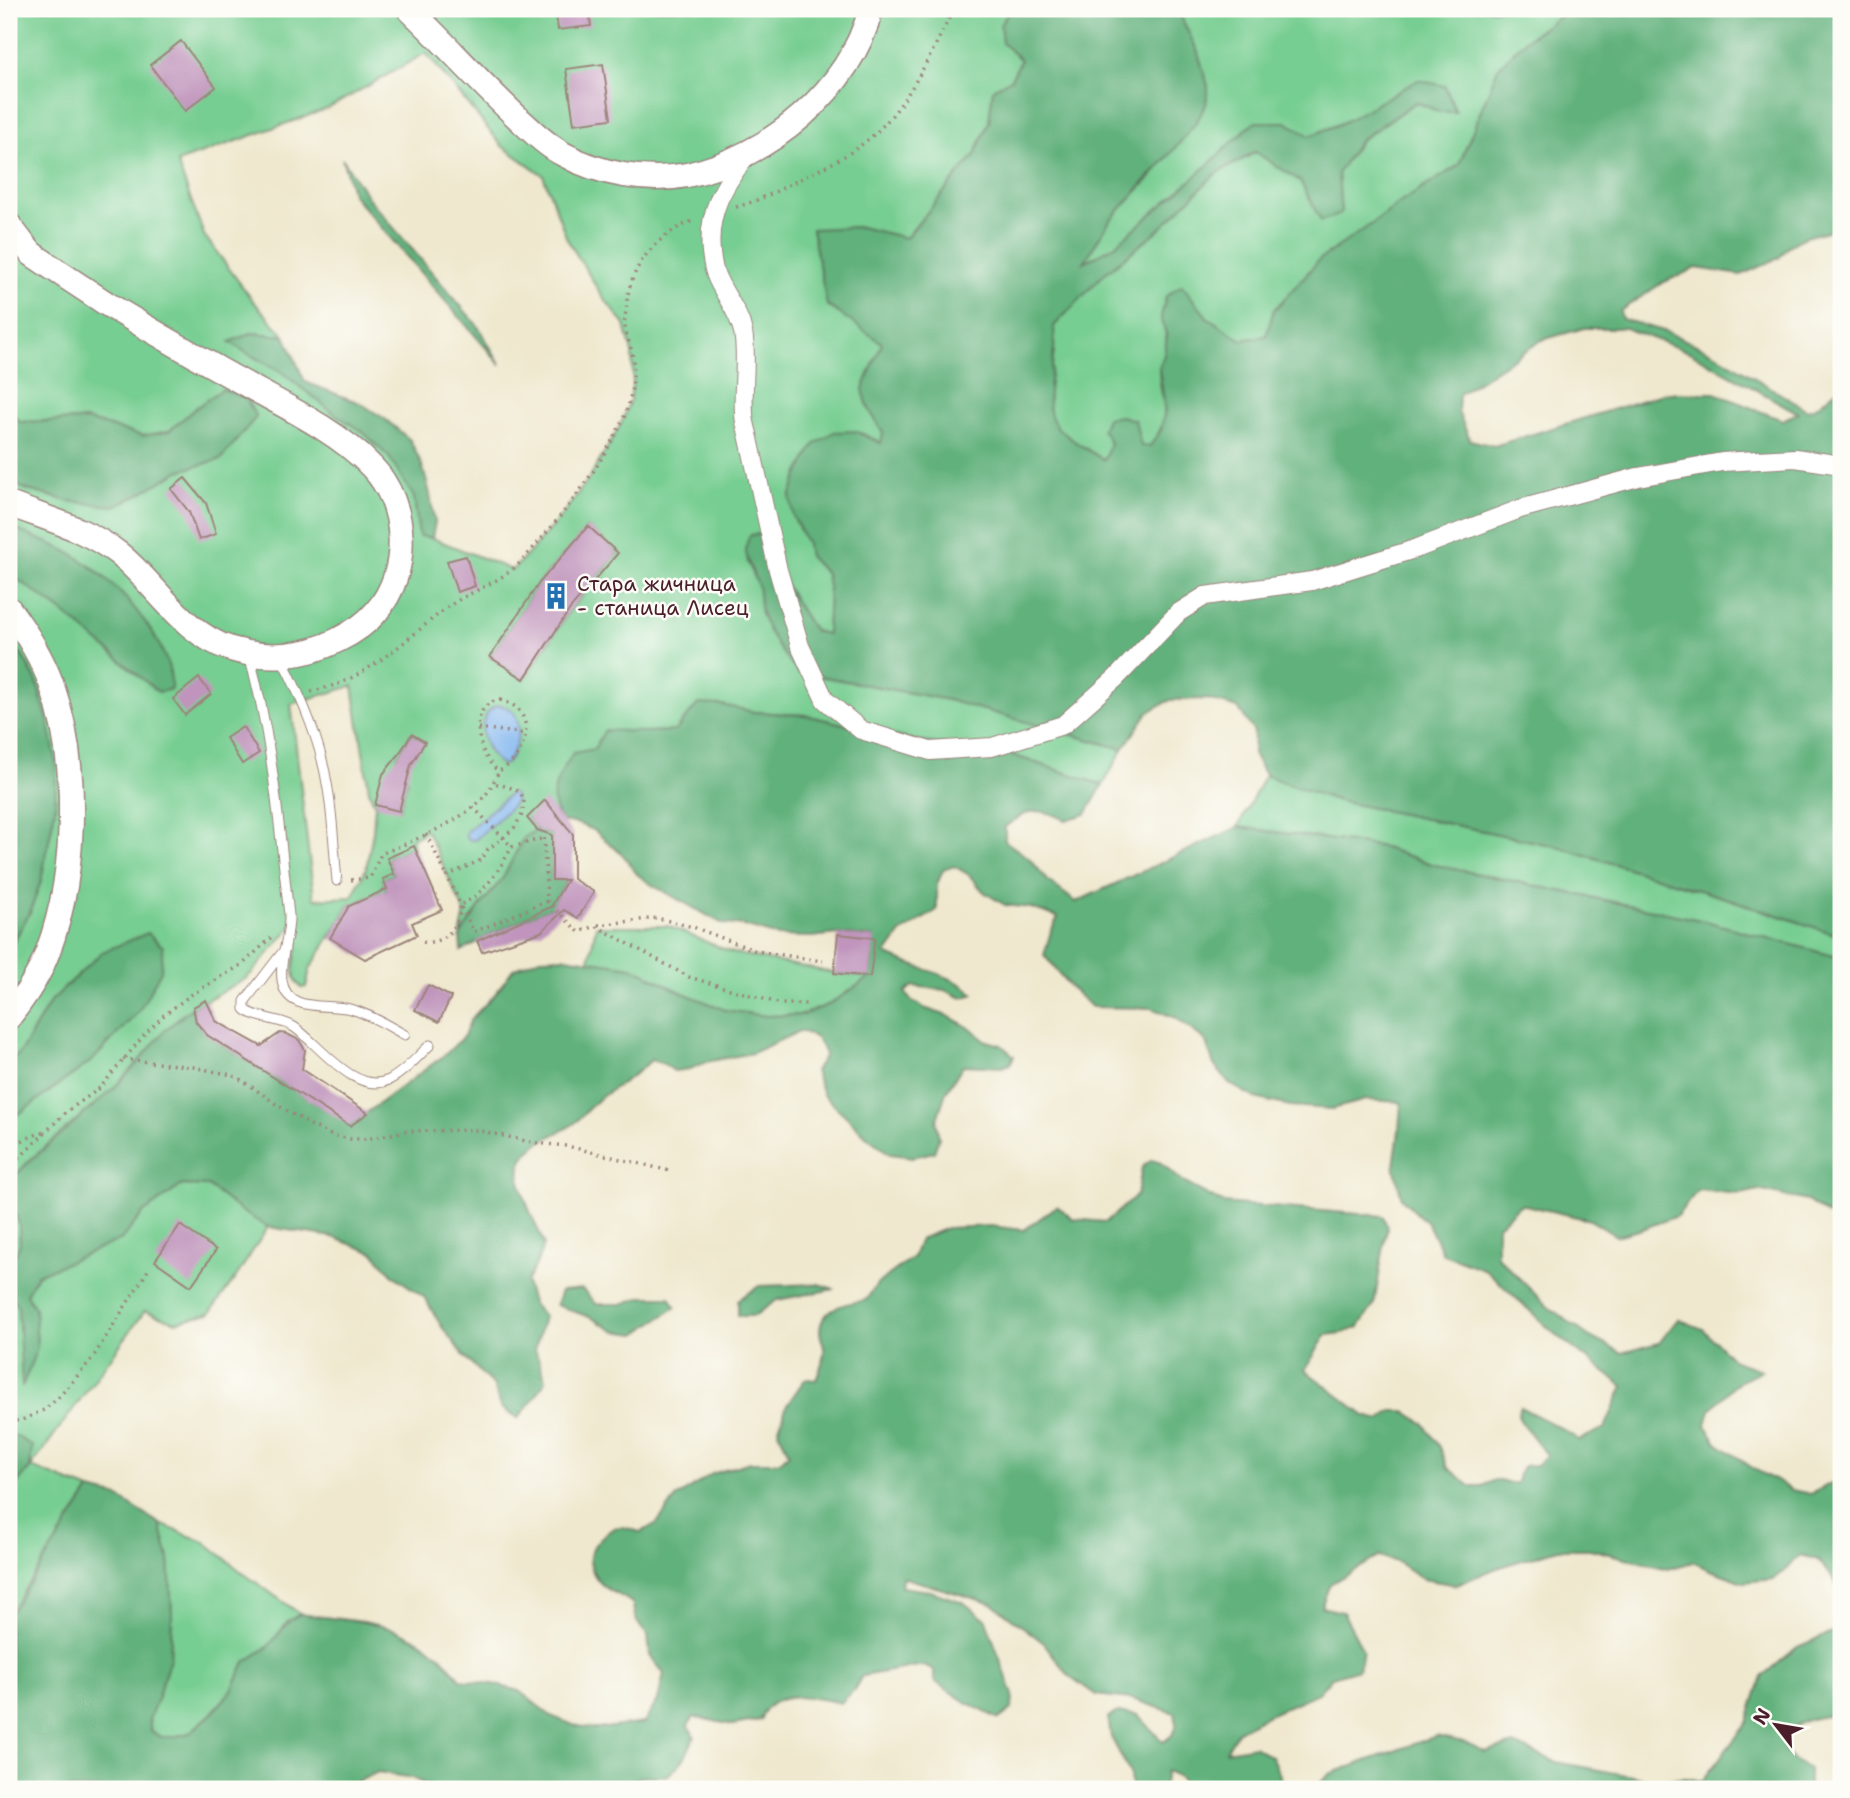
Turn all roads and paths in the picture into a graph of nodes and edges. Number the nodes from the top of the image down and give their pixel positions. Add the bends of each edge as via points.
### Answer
1 (409, 9) edge
2 (871, 9) edge
3 (954, 9) edge
4 (749, 152) junction
5 (713, 213) junction
6 (9, 225) edge
7 (1841, 465) edge
8 (9, 504) edge
9 (9, 609) edge
10 (248, 653) junction
11 (280, 655) junction
12 (299, 695) junction
13 (478, 728) junction
14 (526, 734) junction
15 (499, 771) junction
16 (494, 782) junction
17 (473, 807) junction
18 (426, 834) junction
19 (503, 838) junction
20 (512, 846) junction
21 (447, 876) junction
22 (337, 881) joint
23 (547, 901) junction
24 (460, 905) junction
25 (289, 915) junction
26 (596, 926) junction
27 (424, 942) dead end
28 (286, 948) junction
29 (823, 961) dead end
30 (810, 1004) dead end
31 (9, 1017) edge
32 (405, 1035) dead end
33 (430, 1045) dead end
34 (123, 1059) junction
35 (47, 1130) junction
36 (9, 1146) edge
37 (9, 1168) edge
38 (670, 1171) dead end
39 (150, 1267) dead end
40 (9, 1422) edge

1 - 4 main road via 518,118 579,163 617,173 665,177 686,175
2 - 4 main road via 848,65 826,93
3 - 5 path via 907,96 866,141 839,160 753,203
4 - 5 street via 730,177
5 - 7 street via 711,258 743,331 744,414 778,570 800,646 825,700 861,730 930,751 992,747 1063,725 1178,613 1205,596 1312,581 1520,509 1638,477 1722,463 1795,458
5 - 12 path via 661,239 638,266 626,298 633,379 621,424 590,477 530,552 512,570 443,610 370,667 345,681
6 - 11 main road via 32,253 157,334 299,413 356,452 386,484 400,538 397,571 386,598 370,619 345,636 311,650
8 - 10 main road via 101,542 133,566 193,628 221,645
9 - 31 main road via 51,684 65,737 71,799 68,863 57,918 33,983
10 - 11 main road
10 - 25 lane via 269,746
11 - 12 lane
12 - 22 lane via 328,789
13 - 14 path
13 - 14 path via 486,706 500,700 523,715
13 - 15 path via 486,756
14 - 15 path via 516,756
15 - 16 path
16 - 17 path
16 - 19 path via 515,789 525,806 519,821
17 - 18 path
17 - 19 path
18 - 21 path
18 - 22 path via 381,854 370,878
19 - 20 path
19 - 21 path via 473,866
20 - 23 path via 544,838
20 - 24 path via 485,888
21 - 24 path
23 - 24 path via 474,932
23 - 26 path via 579,932
24 - 27 path via 456,923 446,937
25 - 28 lane
25 - 34 path via 258,952 164,1015
26 - 29 path via 657,918 756,951
26 - 30 path via 689,977 781,1004
28 - 32 lane via 282,982 294,1000 350,1009
28 - 33 lane via 245,1001 250,1014 293,1026 342,1069 374,1083 391,1078
34 - 35 path via 100,1088
34 - 38 path via 232,1075 312,1126 350,1139 406,1131 477,1130 588,1150
35 - 36 path
35 - 37 path
39 - 40 path via 92,1359 60,1396 44,1410

